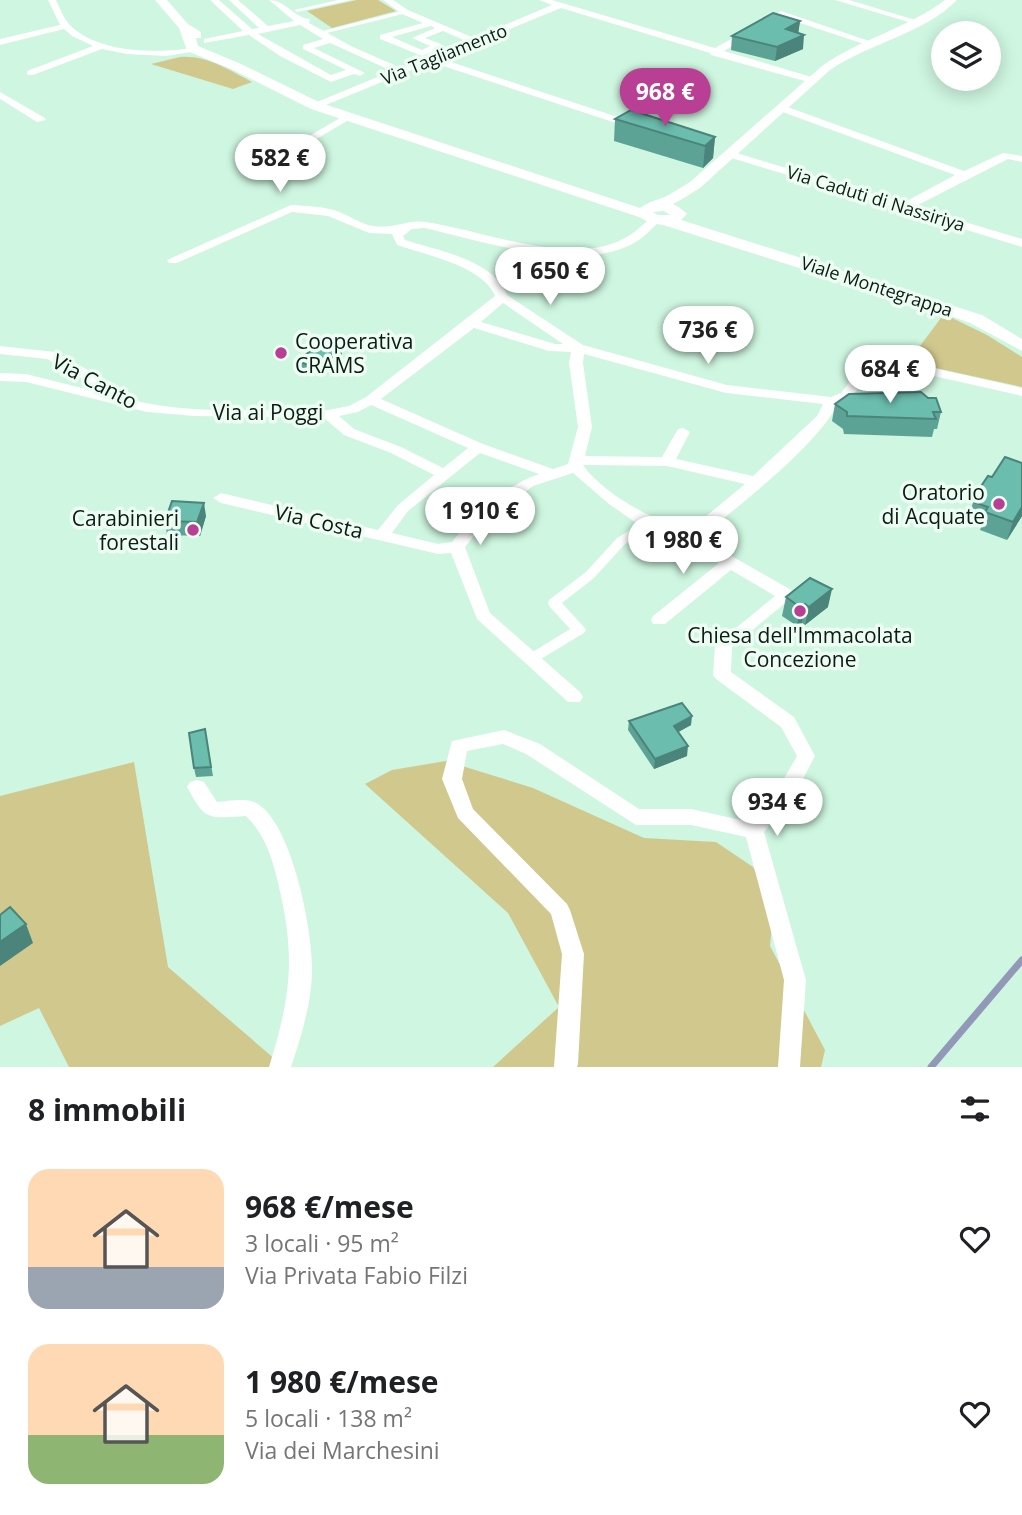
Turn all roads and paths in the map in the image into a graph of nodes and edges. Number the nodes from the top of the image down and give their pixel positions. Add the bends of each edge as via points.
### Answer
1 (52, 0) edge
2 (161, 0) edge
3 (214, 0) edge
4 (233, 0) edge
5 (348, 0) edge
6 (387, 0) edge
7 (543, 0) edge
8 (572, 0) edge
9 (839, 0) edge
10 (952, 0) edge
11 (559, 6) junction
12 (265, 7) edge
13 (297, 10) junction
14 (405, 12) junction
15 (306, 22) junction
16 (918, 22) junction
17 (433, 23) junction
18 (65, 26) junction
19 (444, 28) junction
20 (271, 29) junction
21 (245, 34) junction
22 (285, 34) dead end
23 (329, 35) junction
24 (0, 41) edge
25 (295, 41) dead end
26 (476, 42) junction
27 (870, 43) junction
28 (103, 45) junction
29 (200, 45) junction
30 (306, 47) junction
31 (714, 53) junction
32 (362, 55) junction
33 (432, 59) junction
34 (339, 63) junction
35 (354, 70) junction
36 (405, 70) junction
37 (30, 73) dead end
38 (378, 80) junction
39 (812, 80) junction
40 (0, 95) edge
41 (316, 106) junction
42 (781, 108) junction
43 (349, 117) junction
44 (41, 120) dead end
45 (650, 131) edge
46 (292, 149) dead end
47 (714, 153) edge
48 (728, 155) junction
49 (1022, 159) edge
50 (964, 175) junction
51 (695, 185) junction
52 (905, 207) junction
53 (663, 214) junction
54 (399, 231) junction
55 (1022, 243) edge
56 (539, 249) junction
57 (173, 260) dead end
58 (500, 291) junction
59 (472, 323) junction
60 (1022, 346) edge
61 (578, 348) junction
62 (0, 351) edge
63 (0, 377) edge
64 (1022, 393) edge
65 (371, 400) junction
66 (829, 405) junction
67 (147, 408) junction
68 (328, 414) junction
69 (683, 432) dead end
70 (478, 447) junction
71 (667, 462) junction
72 (575, 464) junction
73 (444, 474) junction
74 (552, 474) junction
75 (754, 481) junction
76 (222, 498) dead end
77 (649, 523) junction
78 (382, 536) junction
79 (689, 539) junction
80 (457, 547) junction
81 (730, 562) junction
82 (659, 620) dead end
83 (531, 659) junction
84 (574, 697) dead end
85 (197, 787) dead end
86 (754, 831) junction
87 (280, 1067) edge
88 (565, 1067) edge
89 (789, 1067) edge

1 - 18 street
2 - 29 main road
3 - 21 street
4 - 12 street
5 - 13 street
6 - 14 street
7 - 11 street
8 - 11 street, Via Tagliamento
9 - 16 street
10 - 16 street
11 - 26 street, Via Tagliamento
11 - 31 street
12 - 13 street
12 - 15 street
12 - 20 street
13 - 15 street
14 - 17 street
14 - 23 street
15 - 20 street
15 - 23 street
16 - 27 street
17 - 19 street
17 - 19 street via 383,37 422,53 438,46 417,38
18 - 24 street
18 - 28 street
19 - 26 street
20 - 21 street
20 - 22 street
21 - 29 street
21 - 35 street via 331,79
23 - 30 street
23 - 32 street
23 - 36 street
25 - 30 street
26 - 33 street, Via Tagliamento
27 - 31 street via 781,14
27 - 39 street via 843,56
28 - 29 street via 153,56
28 - 37 street
29 - 41 main road, Viale Montegrappa
30 - 34 street
31 - 39 street
32 - 34 street
32 - 36 street
33 - 36 street, Via Tagliamento
33 - 45 street
34 - 35 street
35 - 38 street
36 - 38 street, Via Tagliamento
38 - 41 street, Via Tagliamento
39 - 42 street
40 - 44 street
41 - 43 main road, Viale Montegrappa
42 - 48 street
42 - 50 street
43 - 46 street
43 - 53 main road, Viale Montegrappa via 502,168
47 - 48 street, Via Caduti di Nassiriya
48 - 51 street
48 - 52 street, Via Caduti di Nassiriya
49 - 50 street via 1007,155
50 - 52 street
51 - 53 street
51 - 53 street via 672,199
52 - 55 street, Via Caduti di Nassiriya
53 - 56 street via 645,233 610,250
53 - 60 main road, Viale Montegrappa via 948,309
54 - 56 street via 409,225 424,225
54 - 57 street via 369,229 330,214 291,208
54 - 58 street via 401,242 485,273
56 - 58 street
58 - 59 street, Via ai Poggi
58 - 61 street
59 - 61 street via 554,348
59 - 65 street, Via ai Poggi
61 - 66 street via 726,389
61 - 72 street via 585,427
62 - 67 street, Via Canto via 50,355
63 - 67 street, Via ai Poggi via 37,380
64 - 66 street via 884,361 869,366 846,396
65 - 68 street, Via ai Poggi
65 - 70 street
66 - 75 street via 823,418
67 - 68 street, Via ai Poggi
68 - 73 street via 349,432
69 - 71 street
70 - 73 street
70 - 74 street
71 - 72 street
71 - 75 street
72 - 74 street
72 - 77 street via 614,501
73 - 78 street via 403,508
74 - 80 street via 528,482 475,523
75 - 79 street
76 - 78 street, Via Costa
77 - 79 street
77 - 83 street via 621,541 590,575 554,603 579,630
78 - 80 street, Via Costa via 438,549
79 - 81 street
80 - 83 street via 483,615
81 - 82 street
81 - 86 street via 787,595 724,645 722,675 788,722 806,756 789,787
83 - 84 street
85 - 87 street via 212,810 250,808 268,824 279,848 303,952 302,987
86 - 88 street via 691,817 636,817 533,749 504,737 459,746 452,779 465,813 560,909 573,954
86 - 89 street via 795,980

